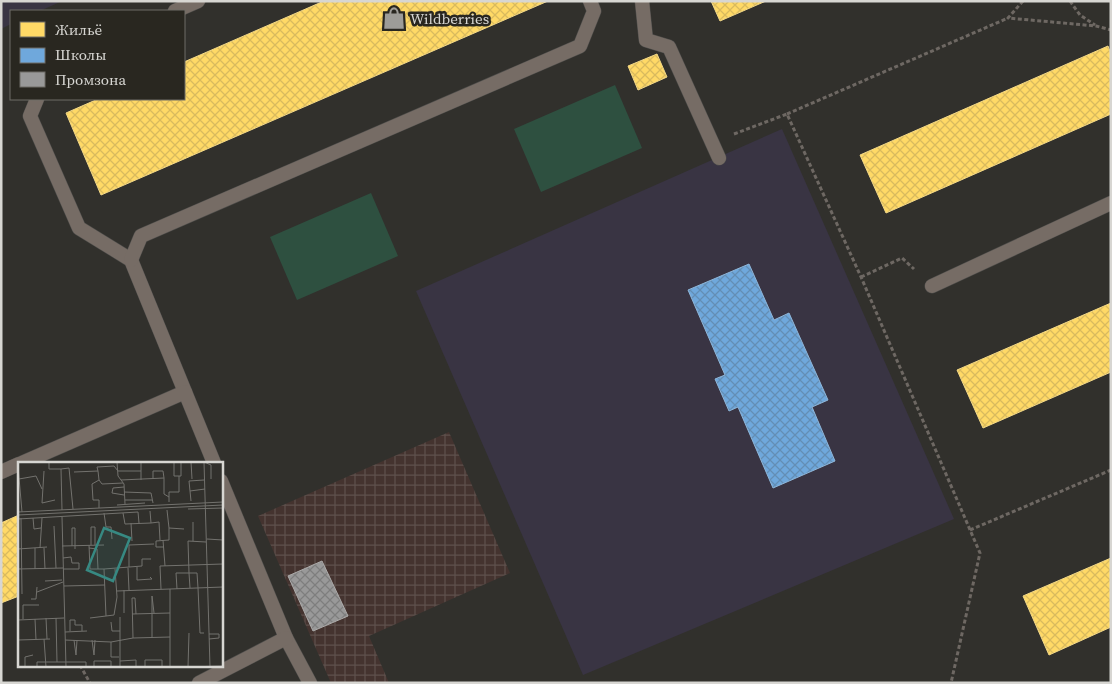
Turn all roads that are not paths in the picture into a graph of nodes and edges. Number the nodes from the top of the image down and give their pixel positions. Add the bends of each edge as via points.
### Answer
1 (198, 1) edge
2 (590, 1) edge
3 (642, 1) edge
4 (177, 10) edge
5 (37, 100) edge
6 (719, 158) dead end
7 (1111, 203) edge
8 (131, 260) junction
9 (932, 286) dead end
10 (185, 392) junction
11 (22, 462) edge
12 (214, 462) edge
13 (18, 464) edge
14 (1, 472) edge
15 (222, 483) edge
16 (286, 638) junction
17 (199, 683) edge
18 (310, 683) edge

1 - 4 lane
2 - 8 lane via 594,11 580,46 141,236
3 - 6 lane via 646,40 669,47
5 - 8 lane via 30,116 79,228
7 - 9 lane
8 - 10 lane
10 - 11 lane
10 - 12 lane
13 - 14 lane
15 - 16 lane
16 - 17 lane
16 - 18 lane

